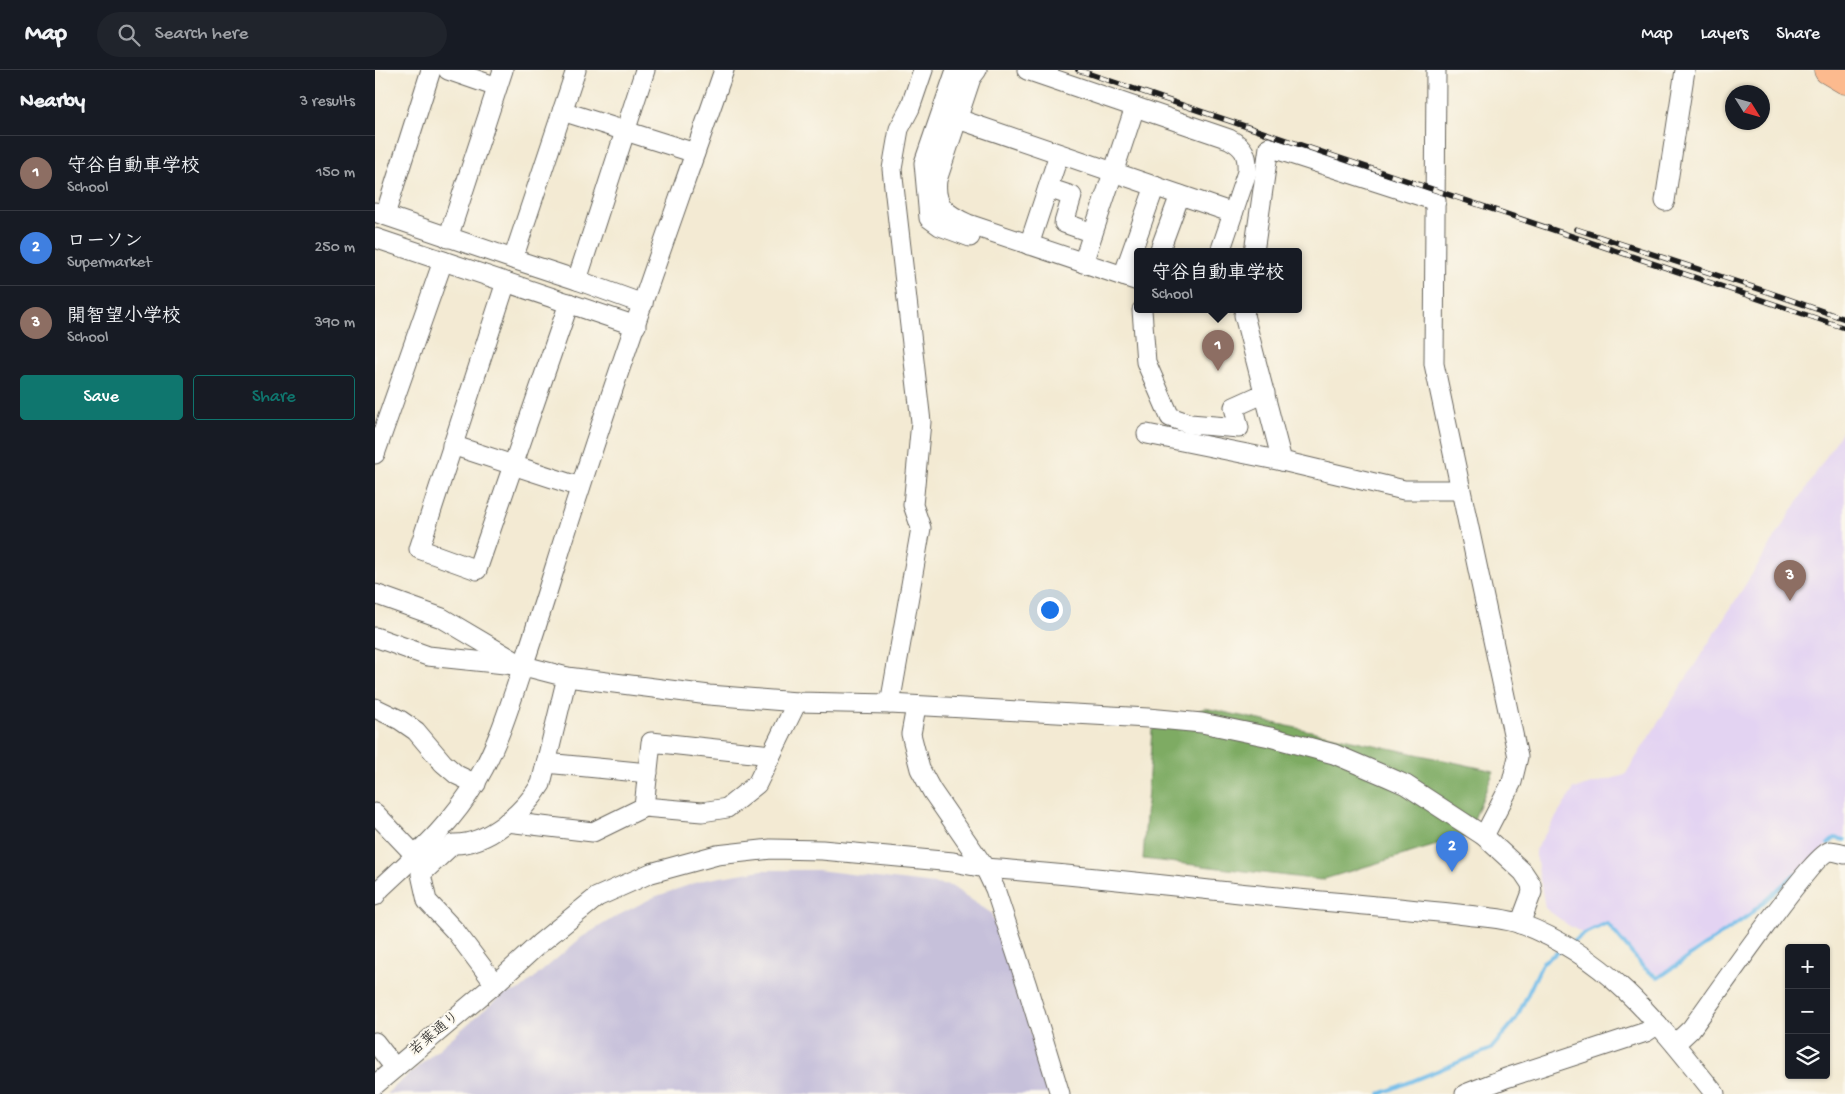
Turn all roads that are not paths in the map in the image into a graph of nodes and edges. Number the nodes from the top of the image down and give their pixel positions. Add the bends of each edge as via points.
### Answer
1 (431, 70) edge
2 (447, 70) edge
3 (576, 70) edge
4 (645, 70) edge
5 (724, 70) edge
6 (923, 70) edge
7 (956, 70) edge
8 (977, 70) edge
9 (1027, 70) edge
10 (1436, 70) edge
11 (1685, 70) edge
12 (1828, 70) edge
13 (500, 79) edge
14 (1845, 80) edge
15 (1135, 107) junction
16 (562, 111) junction
17 (958, 119) junction
18 (625, 131) junction
19 (695, 153) junction
20 (1059, 154) junction
21 (1113, 172) junction
22 (1155, 186) junction
23 (1048, 188) junction
24 (1180, 195) junction
25 (1436, 201) junction
26 (1665, 201) dead end
27 (1233, 213) junction
28 (380, 214) edge
29 (1093, 234) junction
30 (448, 238) junction
31 (377, 244) edge
32 (1138, 248) edge
33 (1160, 248) edge
34 (1221, 248) edge
35 (1255, 248) edge
36 (1029, 251) junction
37 (513, 259) junction
38 (443, 261) junction
39 (1083, 263) junction
40 (1134, 264) edge
41 (1130, 279) edge
42 (577, 280) junction
43 (506, 282) junction
44 (569, 304) junction
45 (643, 304) junction
46 (1142, 313) edge
47 (1245, 313) edge
48 (635, 326) junction
49 (1265, 393) junction
50 (381, 418) edge
51 (1147, 434) dead end
52 (452, 446) junction
53 (375, 454) edge
54 (1282, 461) junction
55 (513, 466) junction
56 (580, 487) junction
57 (1460, 490) junction
58 (375, 594) edge
59 (375, 637) edge
60 (524, 666) junction
61 (567, 677) junction
62 (797, 702) junction
63 (891, 704) junction
64 (916, 707) junction
65 (375, 708) edge
66 (771, 755) junction
67 (546, 763) junction
68 (647, 773) junction
69 (475, 784) junction
70 (644, 807) junction
71 (375, 813) edge
72 (507, 822) junction
73 (1484, 836) junction
74 (1845, 854) edge
75 (415, 855) junction
76 (985, 868) junction
77 (375, 896) edge
78 (1520, 924) junction
79 (495, 984) junction
80 (1658, 1024) junction
81 (375, 1042) edge
82 (1675, 1044) junction
83 (395, 1068) junction
84 (375, 1085) edge
85 (1060, 1094) edge
86 (1465, 1094) edge
87 (1715, 1094) edge

1 - 28 street
2 - 13 street
3 - 16 street
4 - 18 street
5 - 19 street
6 - 63 street via 899,129 892,169 921,422 913,505 921,528
7 - 36 street via 924,163 929,218 940,226
8 - 17 street via 971,78
9 - 15 street
10 - 25 street
11 - 26 street
12 - 14 highway
13 - 30 street
15 - 21 street
15 - 27 street via 1240,145 1248,163
16 - 18 street
16 - 37 street
17 - 20 street
17 - 36 street via 937,180 937,200 954,218
18 - 19 street
18 - 42 street
19 - 45 street
20 - 21 street
20 - 23 street
21 - 22 street
21 - 29 street
22 - 24 street
22 - 32 street
23 - 29 street via 1072,196 1064,223
23 - 36 street
24 - 27 street
24 - 33 street
25 - 35 street via 1269,147
25 - 57 street via 1434,364
27 - 34 street
28 - 30 street
29 - 39 street
30 - 37 street
31 - 38 street
36 - 39 street
37 - 42 street
38 - 43 street
38 - 50 street
39 - 41 street
40 - 41 street
42 - 45 street
43 - 44 street
43 - 52 street
44 - 48 street
44 - 55 street
45 - 48 street
46 - 49 street via 1147,362 1170,417 1189,424 1239,428 1233,407
47 - 49 street
48 - 56 street
49 - 54 street
50 - 53 street
51 - 54 street
52 - 55 street
52 - 55 street via 419,549 477,570
54 - 57 street via 1404,490
55 - 56 street
56 - 60 street
57 - 73 street via 1517,757 1512,782
58 - 60 street via 442,618
59 - 60 street via 428,656
60 - 61 street
60 - 69 street via 500,734
61 - 62 street via 709,695
61 - 67 street
62 - 63 street
62 - 66 street
63 - 64 street
64 - 73 street via 1148,718 1202,723 1271,737 1334,754 1406,785
64 - 76 street via 911,734 920,769
65 - 69 street via 415,731 443,763
66 - 68 street via 651,742
66 - 70 street via 757,784 727,808 702,812
67 - 68 street
67 - 72 street via 537,792
68 - 70 street
69 - 75 street via 437,835
70 - 72 street via 593,832
71 - 75 street
72 - 79 street via 475,841 453,844 421,874 427,901 456,932
73 - 78 street via 1523,872 1531,884 1532,892
74 - 82 street via 1830,851 1799,881 1691,1029
75 - 77 street
76 - 78 street, 若葉通り via 1397,907
76 - 79 street, 若葉通り via 822,850 771,849 717,855 651,873 597,897
76 - 85 street via 1016,950
78 - 80 street, 若葉通り via 1597,965
79 - 83 street, 若葉通り
80 - 82 street, 若葉通り
80 - 86 street via 1646,1032
81 - 83 street
82 - 87 street, 若葉通り
83 - 84 street, 若葉通り

